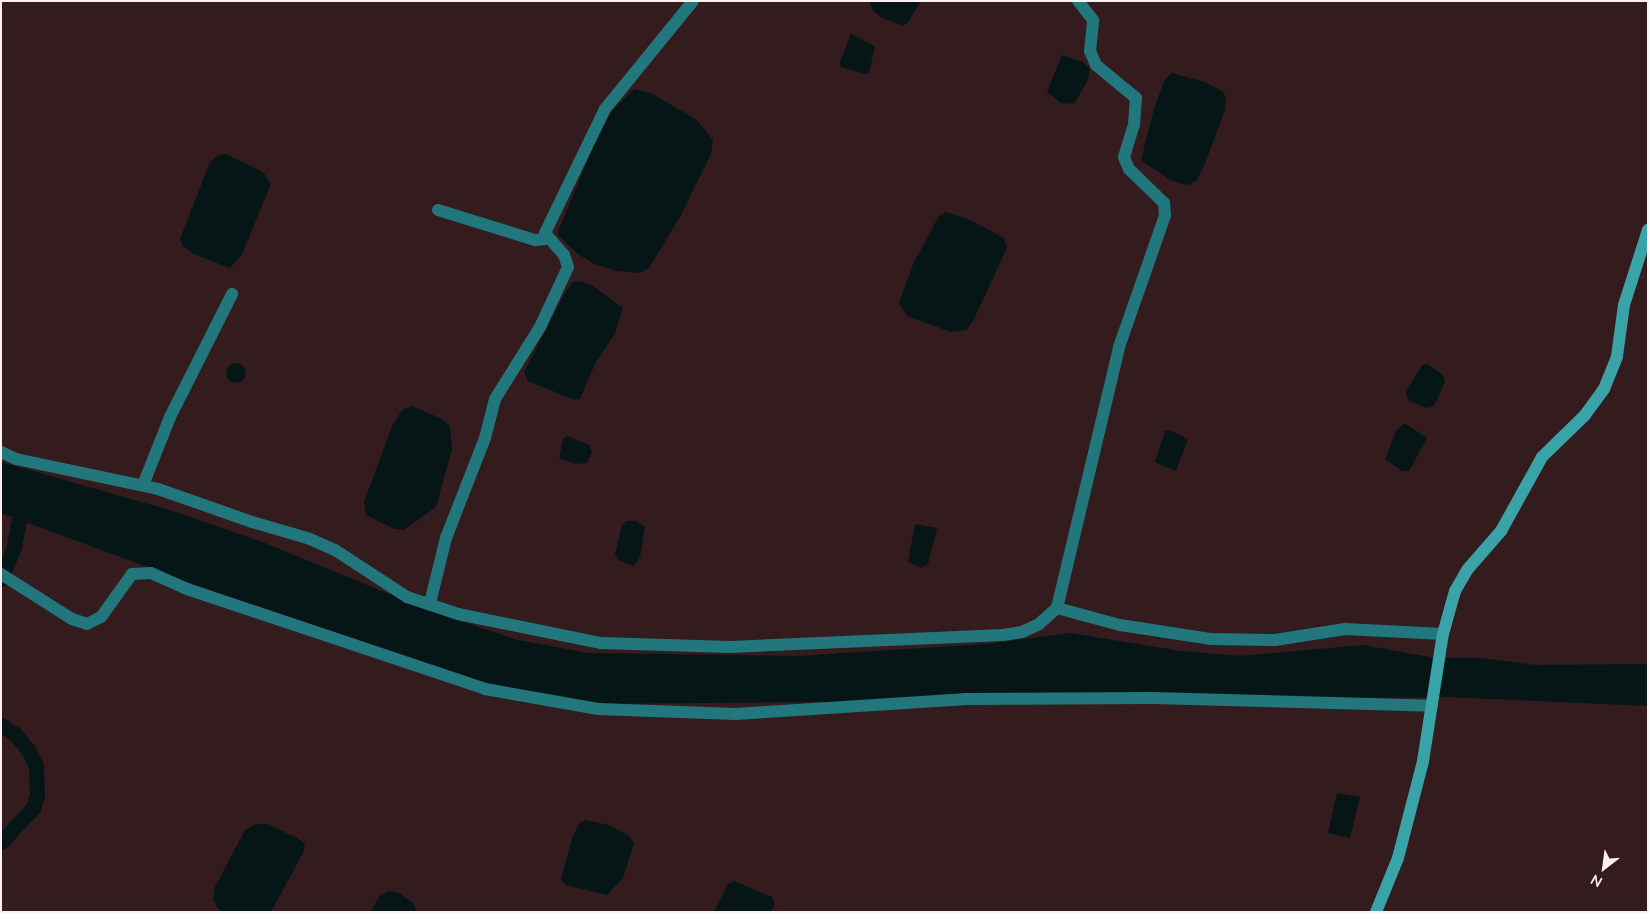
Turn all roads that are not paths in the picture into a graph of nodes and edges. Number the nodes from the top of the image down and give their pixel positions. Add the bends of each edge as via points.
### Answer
1 (693, 1) edge
2 (1078, 1) edge
3 (438, 210) dead end
4 (1648, 230) edge
5 (547, 239) junction
6 (232, 294) dead end
7 (1, 452) edge
8 (143, 484) junction
9 (1, 574) edge
10 (430, 603) junction
11 (1057, 608) junction
12 (1442, 639) junction
13 (1432, 703) junction
14 (1376, 912) edge

1 - 5 street via 605,109 545,233
2 - 11 street via 1093,20 1090,51 1096,65 1136,98 1134,125 1124,157 1129,169 1164,203 1165,216 1119,347
3 - 5 street via 535,240
4 - 12 street via 1624,305 1617,356 1604,389 1585,415 1542,457 1501,531 1460,580
5 - 10 street via 564,255 568,267 540,327 494,399 485,438 446,538
6 - 8 street via 170,417
7 - 8 street via 16,459
8 - 10 street via 310,539 334,550 407,597
9 - 13 street via 72,619 87,624 101,617 132,574 151,573 184,588 485,689 598,709 735,714 964,699 1153,698
10 - 11 street via 458,614 601,643 730,647 1004,635 1022,632 1039,624
11 - 12 street via 1120,625 1210,639 1275,640 1344,629
12 - 13 street
13 - 14 street via 1427,744 1404,838

